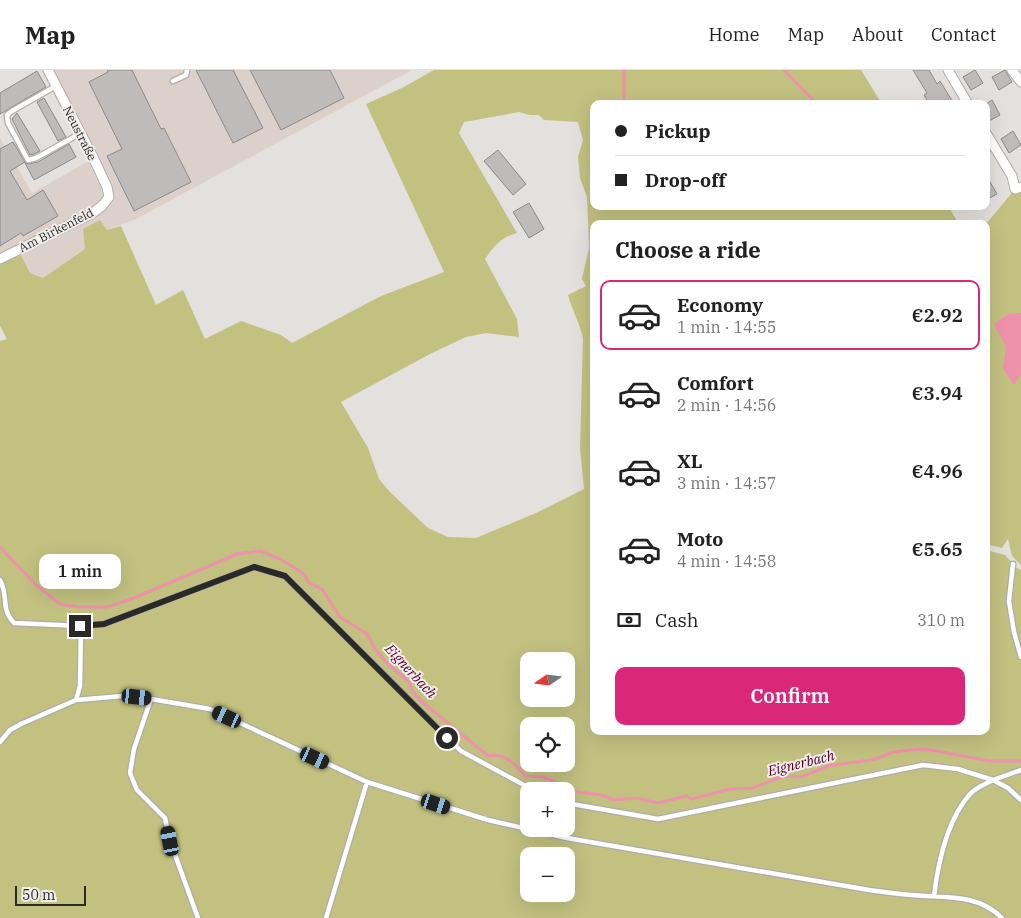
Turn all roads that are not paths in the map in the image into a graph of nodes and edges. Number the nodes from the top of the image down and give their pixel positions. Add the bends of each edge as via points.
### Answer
1 (48, 70) edge
2 (187, 70) edge
3 (948, 70) edge
4 (1012, 70) edge
5 (174, 81) dead end
6 (1021, 82) edge
7 (56, 86) junction
8 (966, 100) edge
9 (81, 133) junction
10 (990, 140) edge
11 (1021, 187) edge
12 (109, 197) joint
13 (0, 259) edge
14 (1013, 564) dead end
15 (0, 580) edge
16 (80, 626) junction
17 (1021, 657) edge
18 (151, 699) junction
19 (76, 700) junction
20 (0, 742) edge
21 (1021, 770) edge
22 (993, 780) junction
23 (367, 782) junction
24 (520, 783) edge
25 (1021, 800) edge
26 (575, 805) edge
27 (934, 896) junction
28 (198, 918) edge
29 (326, 918) edge
30 (1002, 918) edge

1 - 7 street, Neustraße
2 - 5 lane via 186,75
3 - 8 street
4 - 6 street
7 - 9 street, Neustraße
7 - 9 lane via 12,111 7,115 8,123 28,160
9 - 12 street, Neustraße
10 - 11 street via 1012,176 1015,188
12 - 13 street, Am Birkenfeld via 91,214
14 - 17 lane via 1009,601
15 - 16 lane via 7,614 14,623
16 - 19 lane via 80,686
16 - 24 lane via 104,624 254,567 285,576 461,751
18 - 19 lane via 124,696
18 - 23 lane via 210,709
18 - 28 lane via 134,749 130,772 137,790 165,818
19 - 20 lane via 10,730
21 - 22 lane
22 - 25 lane
22 - 26 lane via 958,769 923,765 658,819
22 - 27 lane via 970,794 950,829 938,866
23 - 27 lane via 488,820 567,838 869,890
23 - 29 lane
27 - 30 lane via 971,899

